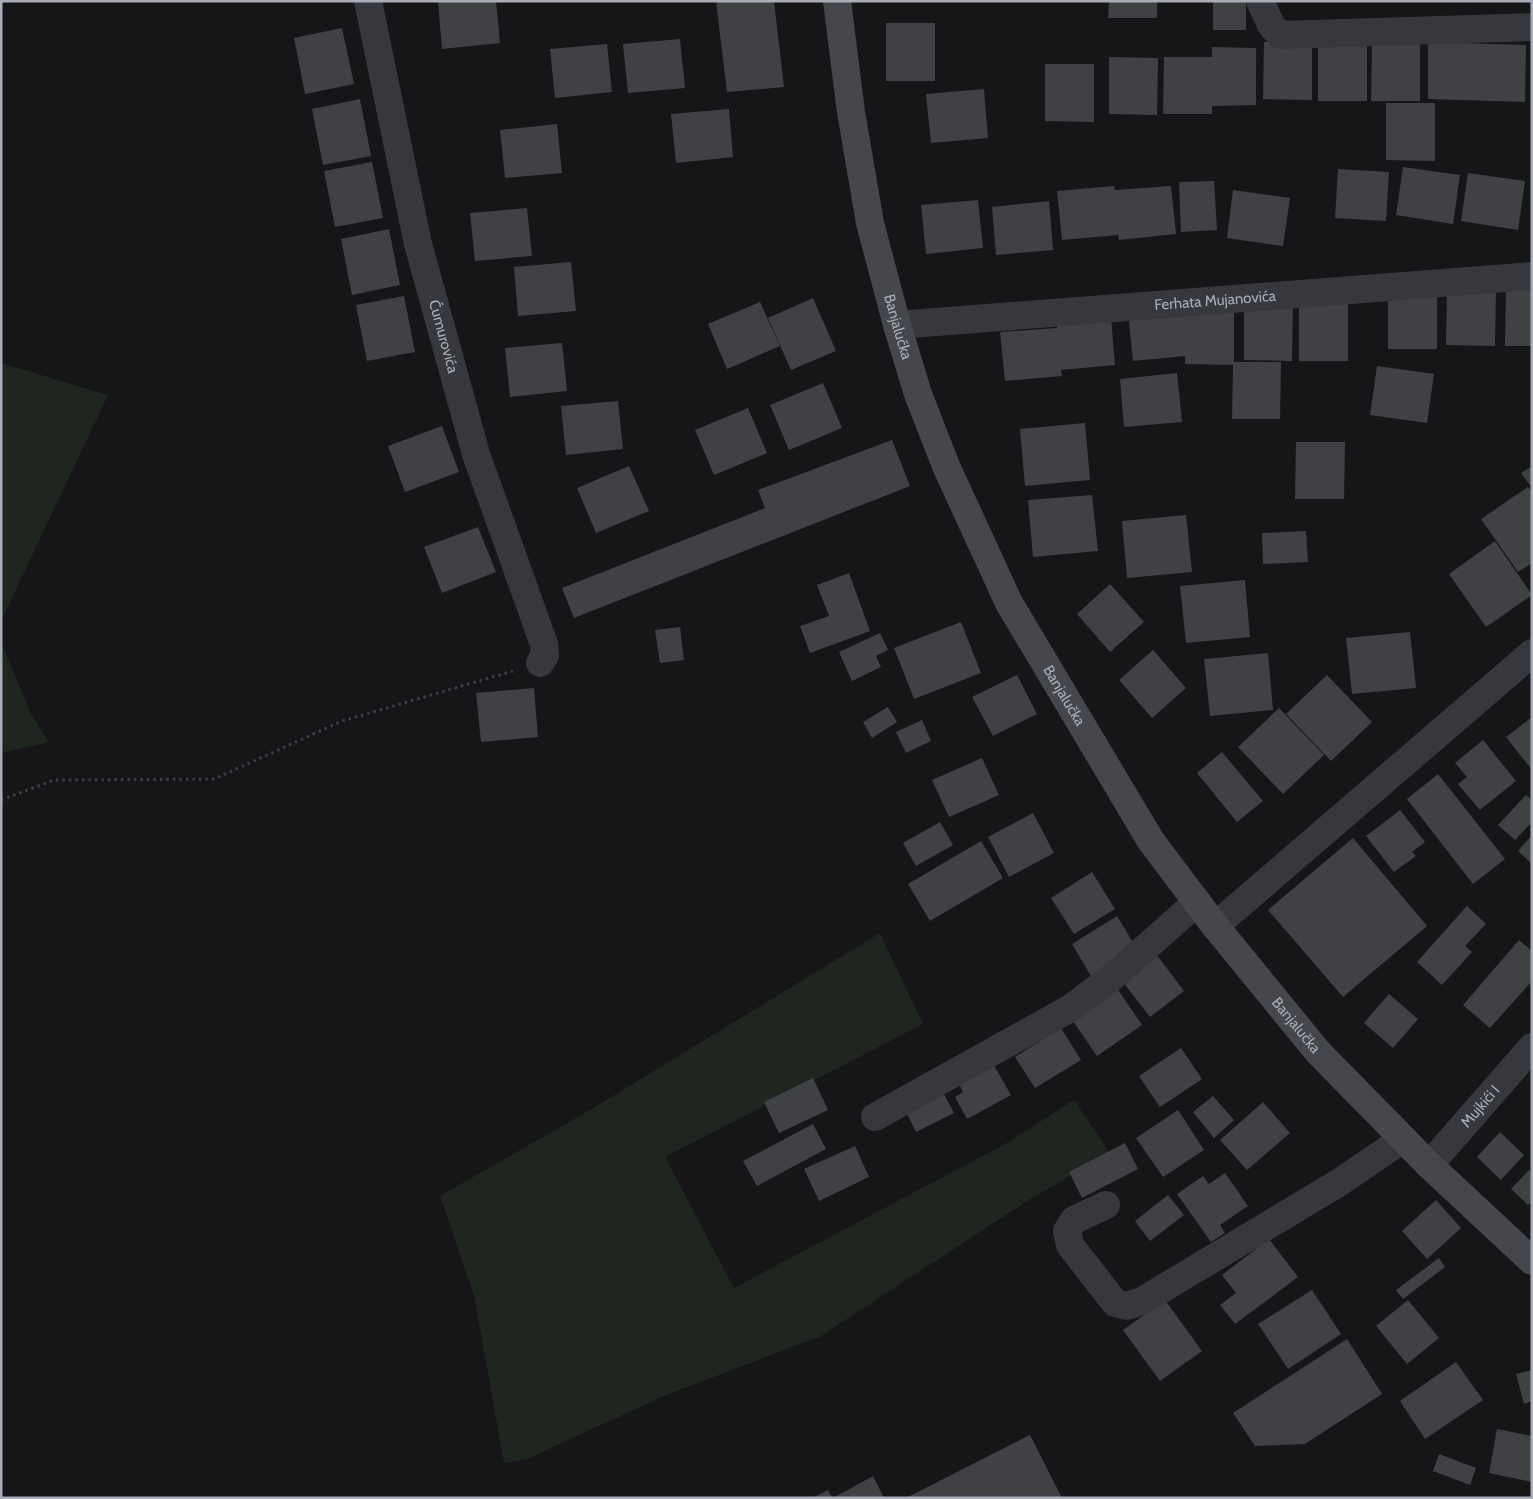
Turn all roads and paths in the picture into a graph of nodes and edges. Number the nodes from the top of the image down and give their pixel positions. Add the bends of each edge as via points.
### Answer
1 (368, 1) edge
2 (837, 1) edge
3 (1260, 1) edge
4 (1532, 27) edge
5 (1532, 276) edge
6 (897, 325) junction
7 (1532, 653) edge
8 (540, 663) joint
9 (1, 800) edge
10 (1197, 902) junction
11 (1215, 926) junction
12 (1532, 1047) edge
13 (874, 1117) dead end
14 (1403, 1139) junction
15 (1428, 1165) junction
16 (1106, 1204) dead end
17 (1532, 1261) edge

1 - 8 street, Ćumurovića via 418,244 476,454 544,644 545,655
2 - 6 main road, Banjalučka via 870,223
3 - 4 street via 1271,25 1280,35
5 - 6 street, Ferhata Mujanovića
6 - 10 main road, Banjalučka via 918,394 946,466 1009,603 1151,841
7 - 11 street
8 - 9 path via 342,721 214,779 54,780
10 - 11 main road, Banjalučka
10 - 13 street via 1115,975 1071,1008
11 - 14 main road, Banjalučka via 1318,1052
12 - 15 street, Mujkići I
14 - 15 main road, Banjalučka
14 - 16 street via 1340,1182 1142,1301 1127,1306 1115,1303 1070,1245 1067,1231 1074,1220
15 - 17 main road, Banjalučka

